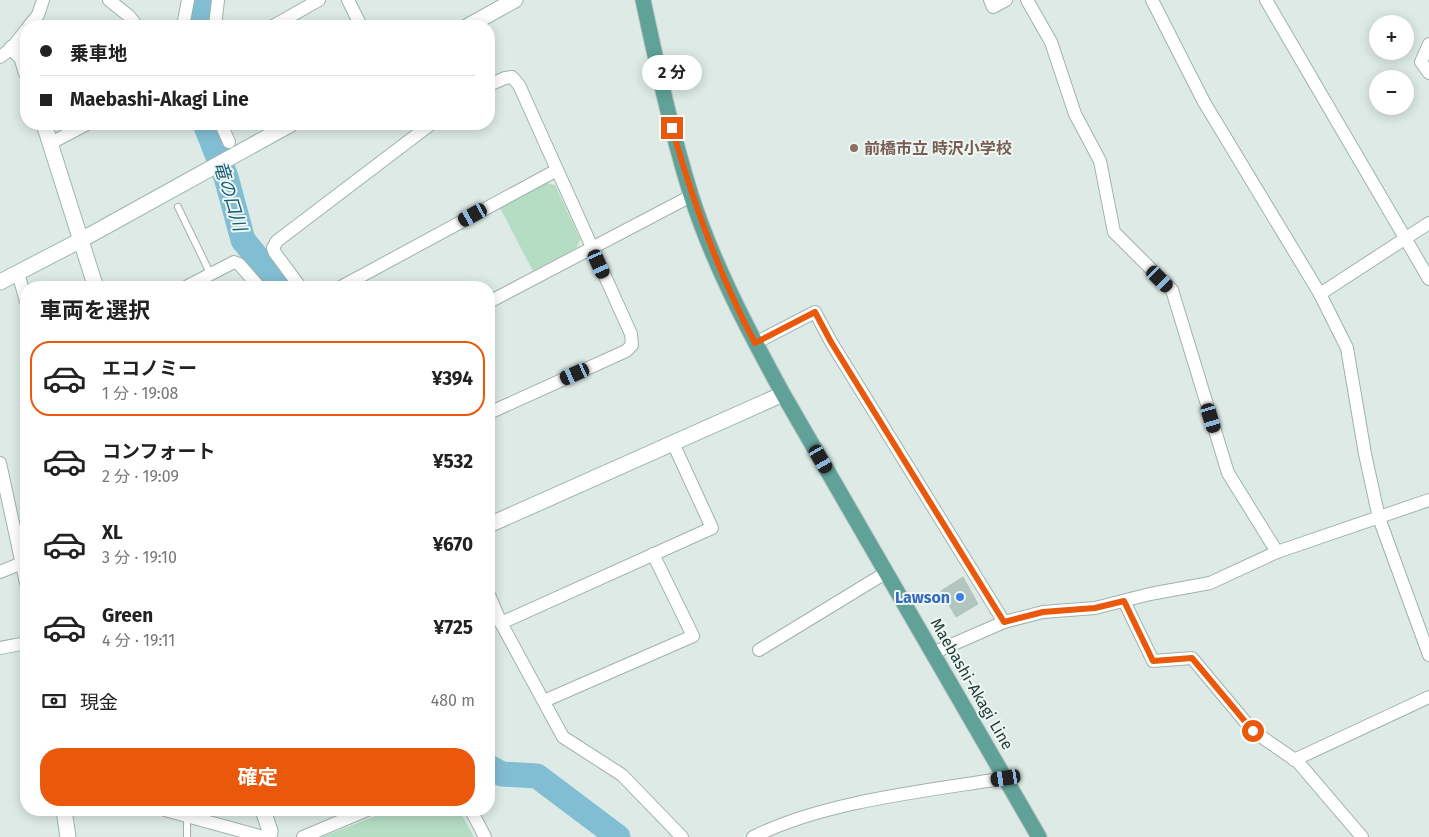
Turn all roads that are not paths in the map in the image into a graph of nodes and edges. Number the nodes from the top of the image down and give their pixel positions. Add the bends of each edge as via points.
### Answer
1 (43, 0) edge
2 (109, 0) edge
3 (188, 0) edge
4 (218, 0) edge
5 (319, 0) edge
6 (348, 0) edge
7 (515, 0) edge
8 (643, 0) edge
9 (990, 0) edge
10 (1006, 0) edge
11 (1027, 0) edge
12 (1152, 0) edge
13 (1266, 0) edge
14 (34, 20) edge
15 (132, 20) edge
16 (184, 20) edge
17 (216, 20) edge
18 (284, 20) edge
19 (359, 20) edge
20 (479, 20) edge
21 (20, 37) edge
22 (1429, 44) edge
23 (6, 52) edge
24 (20, 57) edge
25 (1429, 73) edge
26 (495, 82) edge
27 (46, 130) edge
28 (76, 130) edge
29 (224, 130) edge
30 (280, 130) edge
31 (415, 130) edge
32 (229, 142) dead end
33 (51, 143) junction
34 (557, 170) junction
35 (691, 196) junction
36 (178, 207) dead end
37 (1429, 223) edge
38 (1405, 238) junction
39 (81, 240) junction
40 (591, 247) junction
41 (18, 272) junction
42 (210, 273) junction
43 (1429, 279) edge
44 (21, 281) edge
45 (94, 281) edge
46 (196, 281) edge
47 (254, 281) edge
48 (296, 281) edge
49 (352, 281) edge
50 (0, 282) edge
51 (1320, 294) junction
52 (495, 299) edge
53 (755, 343) junction
54 (783, 394) junction
55 (495, 410) edge
56 (673, 443) junction
57 (0, 463) edge
58 (1429, 500) edge
59 (1379, 518) junction
60 (495, 521) edge
61 (1277, 552) junction
62 (20, 554) edge
63 (653, 554) junction
64 (20, 564) edge
65 (0, 572) edge
66 (887, 572) junction
67 (1124, 601) junction
68 (495, 609) edge
69 (1004, 622) junction
70 (501, 623) junction
71 (20, 644) edge
72 (0, 648) edge
73 (759, 650) dead end
74 (933, 653) junction
75 (1429, 655) edge
76 (1429, 697) edge
77 (544, 701) junction
78 (1294, 760) junction
79 (1006, 778) junction
80 (65, 816) edge
81 (187, 816) joint
82 (265, 816) edge
83 (353, 816) edge
84 (474, 816) edge
85 (68, 837) edge
86 (187, 837) edge
87 (263, 837) edge
88 (269, 837) edge
89 (303, 837) edge
90 (485, 837) edge
91 (682, 837) edge
92 (753, 837) edge
93 (1039, 837) edge
94 (1362, 837) edge

1 - 14 street
2 - 15 street
3 - 16 street
4 - 17 street
5 - 18 street
6 - 19 street
7 - 20 street
8 - 35 main road, Maebashi-Akagi Line via 667,111
9 - 10 street via 993,7
11 - 61 street via 1051,42 1075,114 1100,161 1114,232 1172,290 1228,473
12 - 51 street via 1204,102
13 - 38 street
21 - 23 street
22 - 25 street via 1421,62
23 - 24 street
26 - 34 street via 505,78 516,80
27 - 33 street
28 - 33 street
29 - 32 street
30 - 39 street
31 - 48 street via 277,241 274,253
33 - 39 street
34 - 40 street
34 - 49 street
35 - 40 street
35 - 53 main road, Maebashi-Akagi Line via 713,254
36 - 42 lane
37 - 38 street
38 - 43 street
38 - 51 street
39 - 41 street
39 - 45 street
40 - 52 street
40 - 55 street via 631,334 632,346
41 - 44 street
41 - 50 street
42 - 46 street
42 - 47 street via 234,262
51 - 59 street via 1347,348
53 - 54 main road, Maebashi-Akagi Line
53 - 69 street via 815,312
54 - 56 street
54 - 66 main road, Maebashi-Akagi Line
56 - 60 street
56 - 63 street via 712,528
57 - 62 street
58 - 59 street
59 - 61 street
59 - 75 street
61 - 67 street via 1210,583
63 - 70 street
63 - 77 street via 692,636
64 - 65 street
66 - 73 street
66 - 74 main road, Maebashi-Akagi Line
67 - 69 street via 1095,608 1043,612
67 - 78 street via 1153,661 1192,658 1253,731
68 - 70 street
69 - 74 street
70 - 77 street
71 - 72 street
74 - 79 main road, Maebashi-Akagi Line
76 - 78 street
77 - 91 street via 563,737 622,775
78 - 94 street
79 - 92 street via 809,814
79 - 93 main road, Maebashi-Akagi Line
80 - 85 street
81 - 86 lane
81 - 87 street
82 - 88 street
83 - 89 street
84 - 90 street

